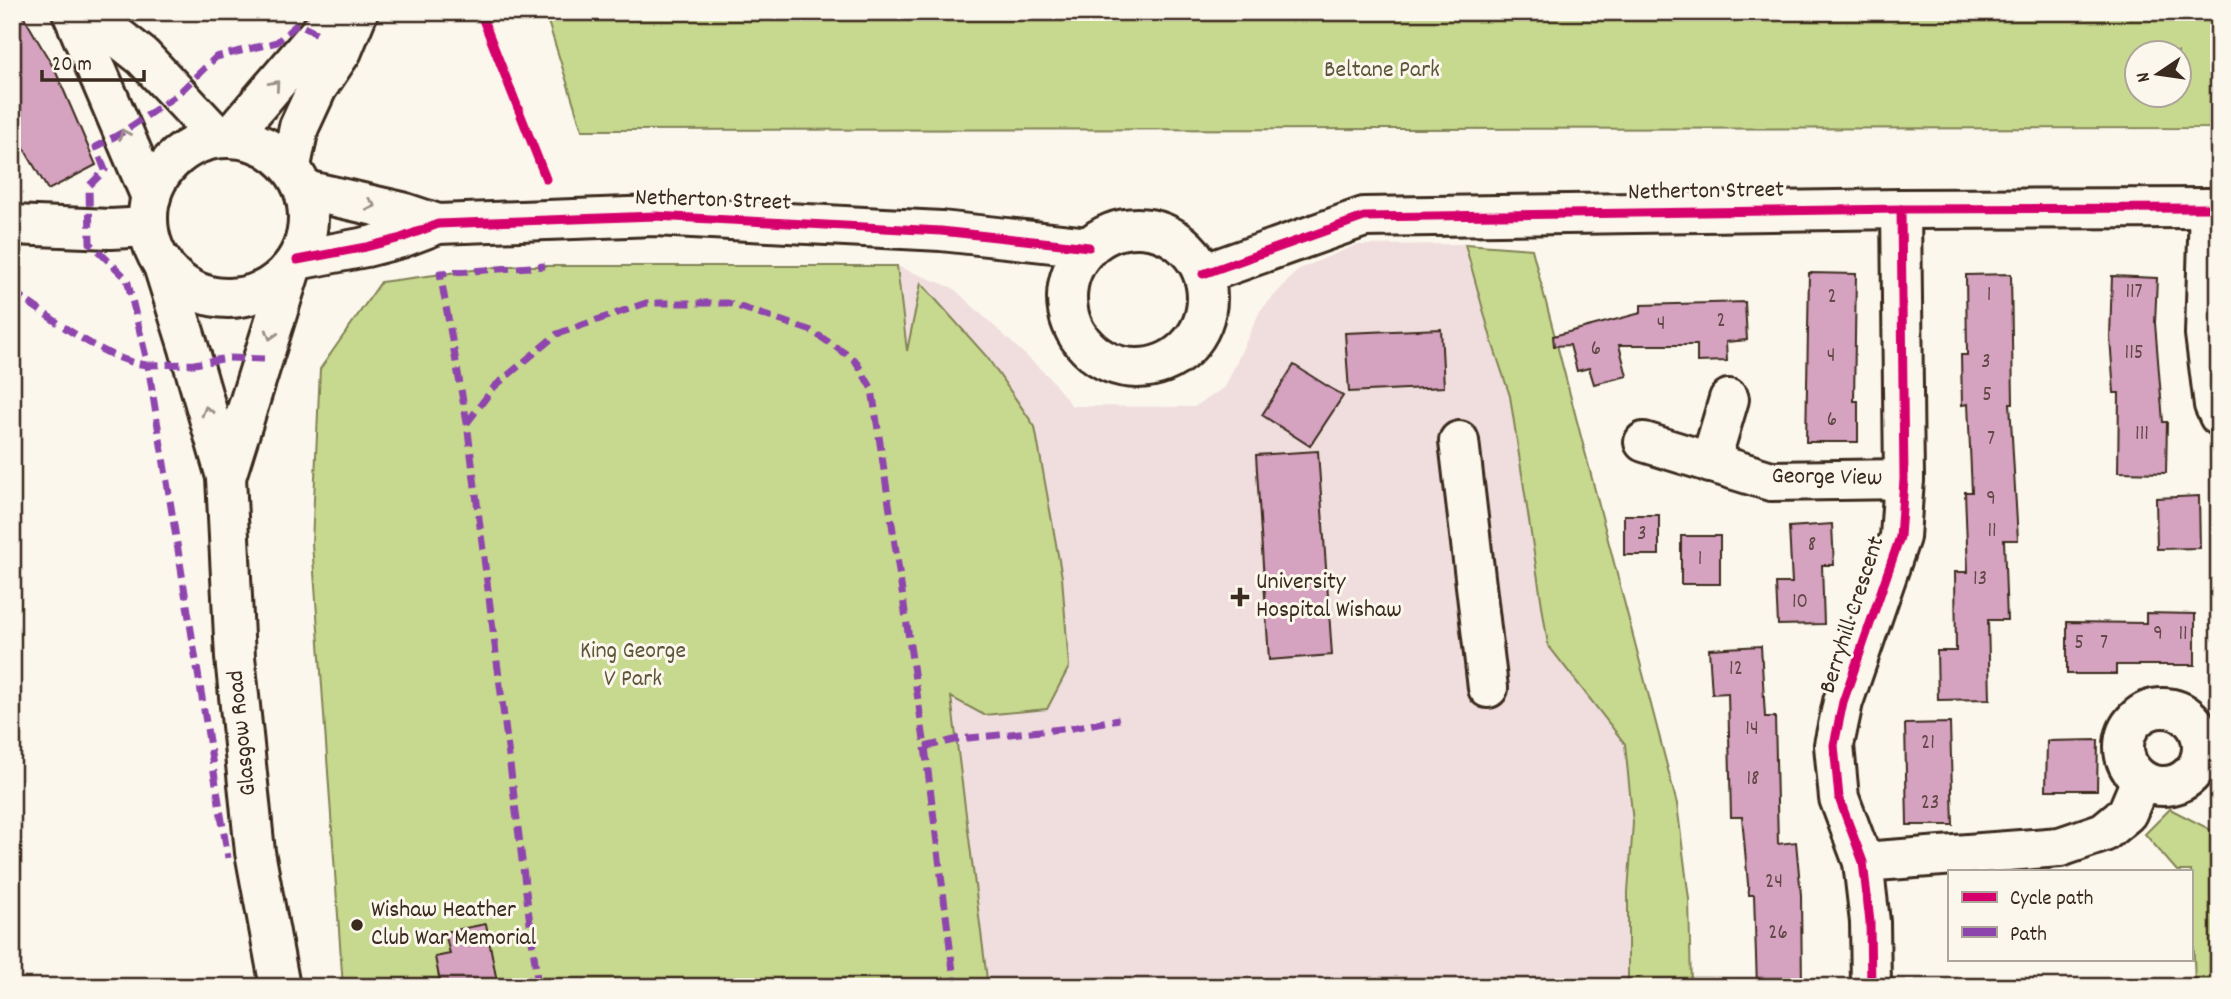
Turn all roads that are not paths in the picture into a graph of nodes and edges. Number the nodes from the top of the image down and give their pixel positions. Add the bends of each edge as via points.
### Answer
1 (72, 12) edge
2 (86, 12) edge
3 (343, 12) edge
4 (358, 12) edge
5 (225, 137) junction
6 (298, 178) junction
7 (2214, 208) edge
8 (1901, 209) junction
9 (150, 212) junction
10 (438, 224) junction
11 (12, 225) edge
12 (1089, 247) junction
13 (162, 262) junction
14 (294, 265) junction
15 (1203, 274) junction
16 (1729, 399) dead end
17 (2219, 416) edge
18 (1459, 441) dead end
19 (1644, 442) dead end
20 (1710, 463) junction
21 (226, 477) junction
22 (1904, 479) junction
23 (1488, 688) dead end
24 (2141, 780) dead end
25 (1863, 862) junction
26 (280, 987) edge
27 (1871, 987) edge

9 -> 1 street
2 - 5 street via 143,57
5 -> 3 street
4 - 6 street via 342,51 317,88 299,127
5 - 6 street via 253,141 273,151
5 - 9 street via 183,151 159,178
6 -> 10 street, Netherton Street
6 - 14 street via 309,219
7 - 8 street, Netherton Street
7 - 17 street via 2205,334
8 - 15 street, Netherton Street via 1364,217
8 - 22 street, Berryhill Crescent
9 - 11 street via 111,229
9 - 13 street via 153,246
10 - 12 street, Netherton Street via 654,216 941,231
10 - 14 street, Netherton Street
12 - 15 street via 1119,230 1143,228 1167,234 1191,253
12 - 15 street via 1075,265 1066,294 1069,318 1091,352 1133,369 1167,362 1187,348 1207,307
13 - 14 street via 178,281 223,298 248,296 271,286
21 -> 13 street, Glasgow Road
14 -> 21 street, Glasgow Road
16 - 20 street
18 - 23 street
19 - 20 street, George View
20 - 22 street, George View via 1771,481
21 - 26 street, Glasgow Road via 235,657 252,824
22 - 25 street, Berryhill Crescent via 1900,537 1843,702 1835,745 1839,798
24 - 25 street via 2127,813 2119,820 2104,832 2060,847
25 - 27 street, Berryhill Crescent

